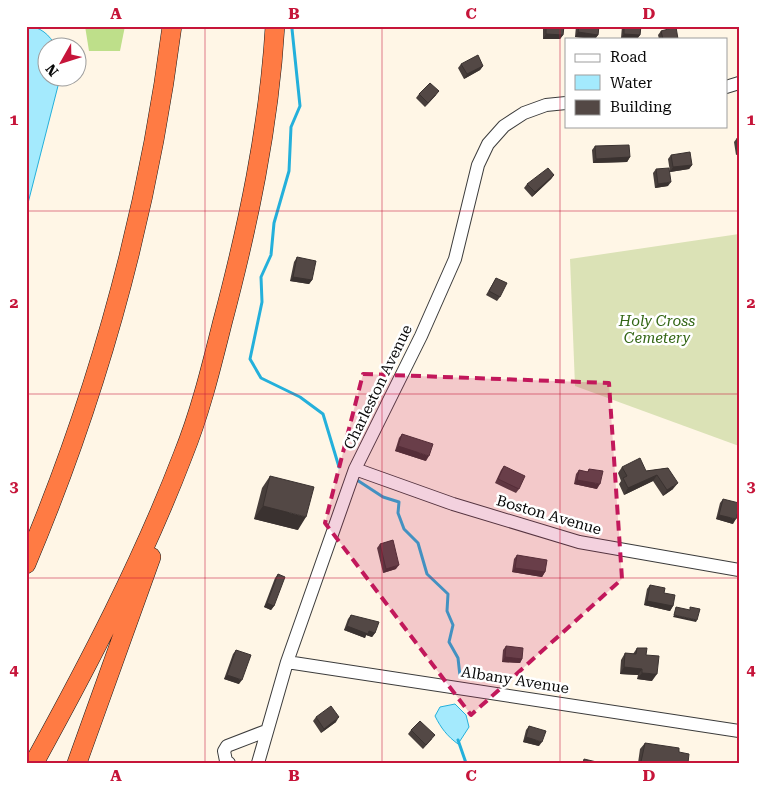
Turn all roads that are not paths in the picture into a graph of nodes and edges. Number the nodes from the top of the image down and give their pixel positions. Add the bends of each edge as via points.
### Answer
1 (172, 26) edge
2 (275, 26) edge
3 (565, 103) edge
4 (183, 456) junction
5 (355, 470) junction
6 (26, 564) edge
7 (739, 570) edge
8 (287, 662) junction
9 (266, 731) junction
10 (739, 731) edge
11 (34, 763) edge
12 (77, 763) edge
13 (229, 763) edge
14 (258, 763) edge

1 - 6 highway via 150,169 126,278 83,419
2 - 4 highway via 262,142 249,212 202,398
3 - 5 street, Charleston Avenue via 546,105 524,113 504,126 488,144 478,165 446,281
4 - 11 highway via 110,620
4 - 12 highway via 167,511
5 - 7 street, Boston Avenue via 561,538
5 - 8 street, Charleston Avenue
8 - 9 street, Charleston Avenue
8 - 10 street, Albany Avenue
9 - 13 street via 227,746 224,751
9 - 14 street, Charleston Avenue

